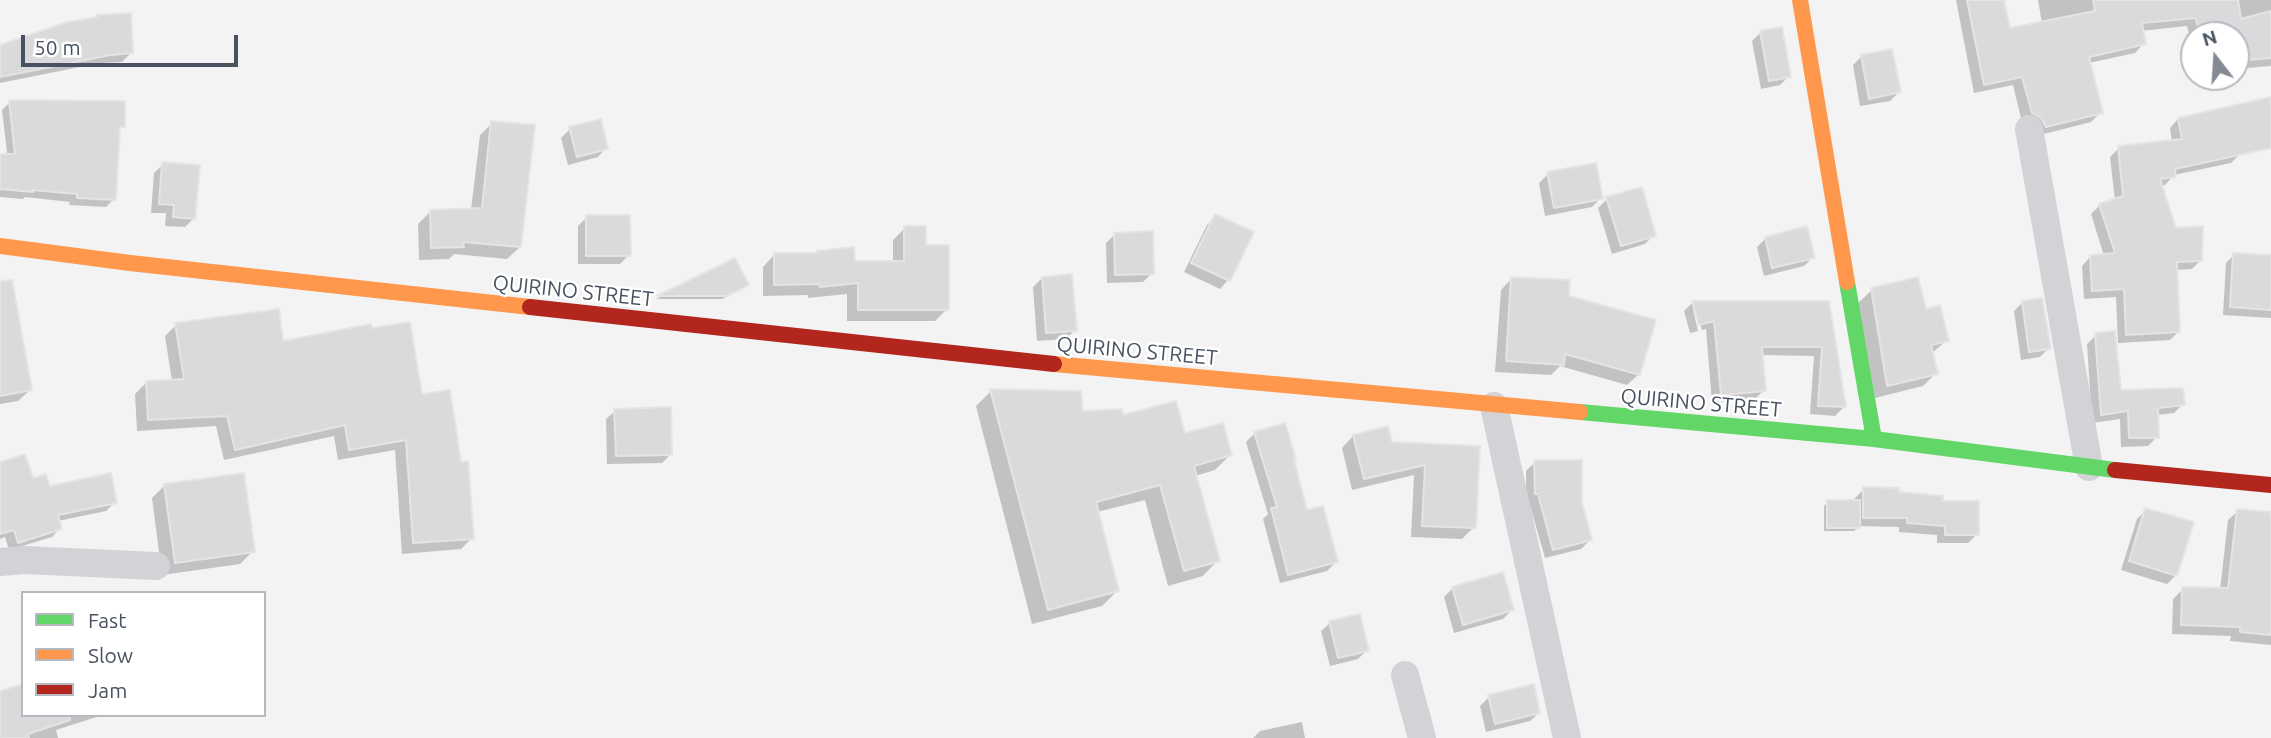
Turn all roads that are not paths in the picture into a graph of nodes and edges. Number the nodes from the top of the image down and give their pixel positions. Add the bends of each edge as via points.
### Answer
1 (1800, 0) edge
2 (2029, 129) dead end
3 (0, 246) edge
4 (1494, 406) junction
5 (1874, 439) junction
6 (2089, 467) junction
7 (2271, 485) edge
8 (0, 562) edge
9 (156, 566) dead end
10 (1405, 675) dead end
11 (1422, 738) edge
12 (1567, 738) edge

1 - 5 street
2 - 6 street
3 - 4 street, QUIRINO STREET via 935,352
4 - 5 street, QUIRINO STREET
4 - 12 street
5 - 6 street, QUIRINO STREET
6 - 7 street, QUIRINO STREET
8 - 9 street
10 - 11 street

